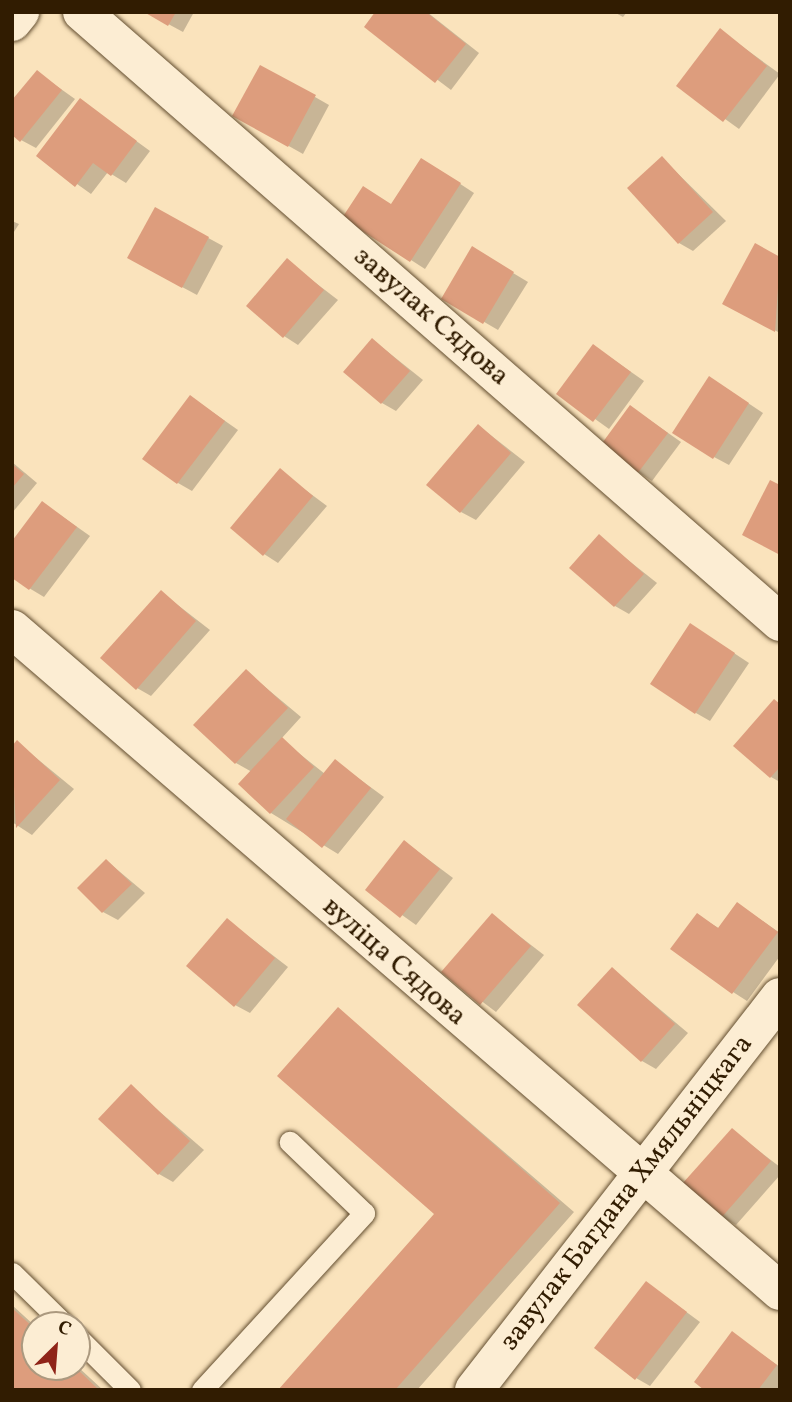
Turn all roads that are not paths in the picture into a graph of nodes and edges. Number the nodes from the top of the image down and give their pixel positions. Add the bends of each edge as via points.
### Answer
1 (20, 12) edge
2 (82, 12) edge
3 (12, 22) edge
4 (780, 622) edge
5 (12, 629) edge
6 (780, 997) edge
7 (290, 1142) dead end
8 (640, 1177) junction
9 (12, 1273) edge
10 (780, 1291) edge
11 (51, 1311) edge
12 (91, 1351) edge
13 (130, 1390) edge
14 (202, 1390) edge
15 (474, 1390) edge

1 - 3 street
2 - 4 street, завулак Сядова
5 - 8 street, вуліца Сядова
6 - 8 street, завулак Багдана Хмяльніцкага
7 - 14 lane via 364,1213
8 - 10 street, вуліца Сядова
8 - 15 street, завулак Багдана Хмяльніцкага
9 - 11 lane
12 - 13 lane

